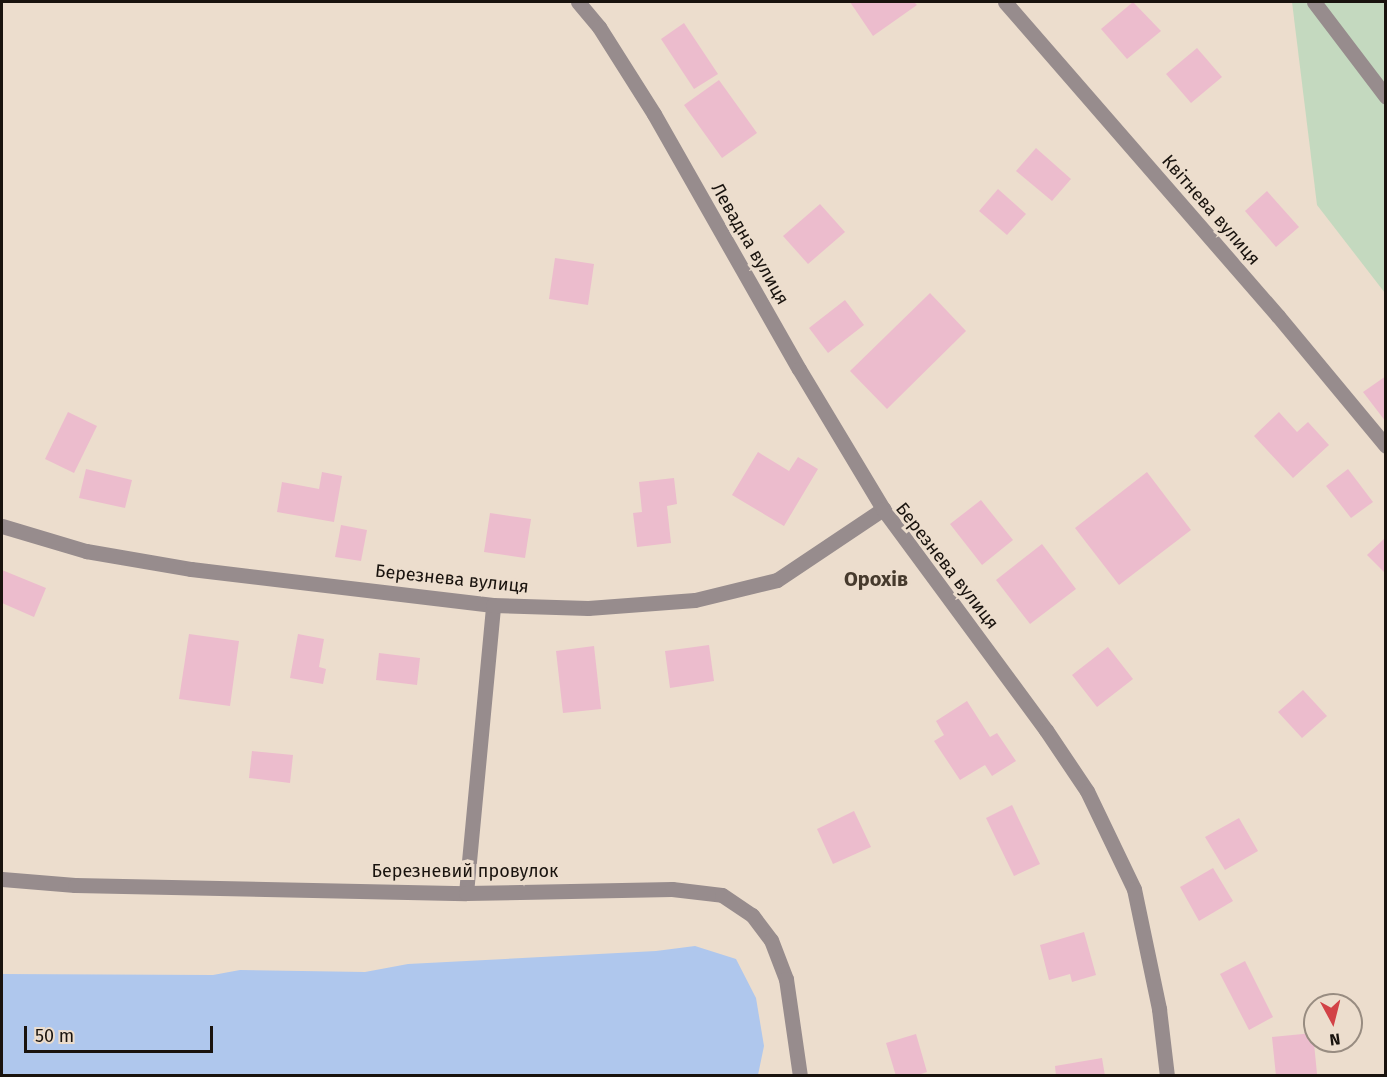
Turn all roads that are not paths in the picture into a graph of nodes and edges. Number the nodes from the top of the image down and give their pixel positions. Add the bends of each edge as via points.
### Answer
1 (578, 2) edge
2 (1005, 2) edge
3 (1314, 2) edge
4 (1386, 97) edge
5 (1386, 446) edge
6 (883, 509) junction
7 (2, 526) edge
8 (493, 605) junction
9 (2, 879) edge
10 (466, 893) junction
11 (800, 1076) edge
12 (1167, 1076) edge

1 - 6 street, Левадна вулиця via 599,27 654,114
2 - 5 street, Квітнева вулиця
3 - 4 street
6 - 8 street, Березнева вулиця via 777,580 696,600 588,608
6 - 12 street, Березнева вулиця via 1087,791 1134,889 1159,1009
7 - 8 street, Березнева вулиця via 86,551 191,569
8 - 10 street
9 - 10 street, Березневий провулок via 75,885
10 - 11 street, Березневий провулок via 672,889 722,895 753,915 771,940 786,979

